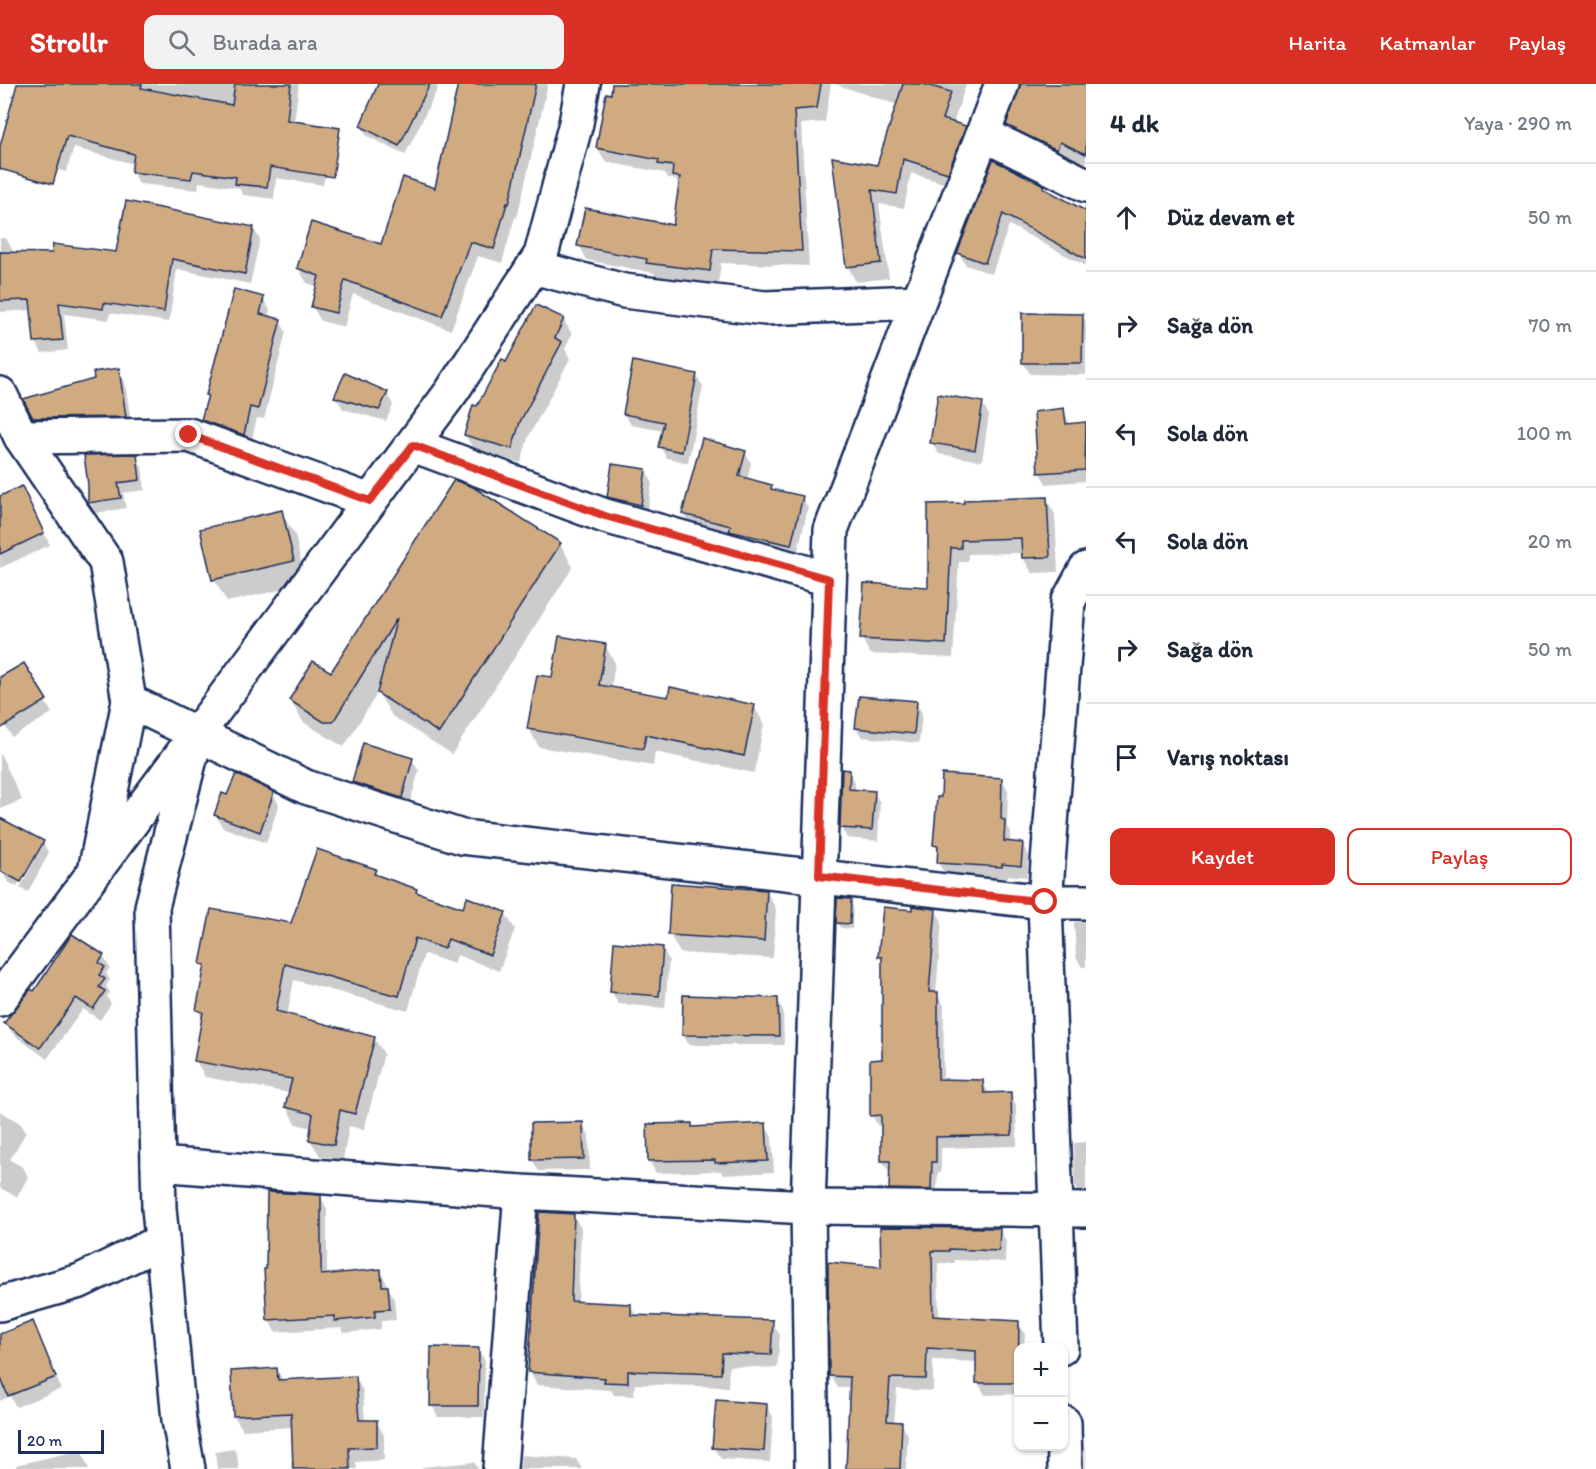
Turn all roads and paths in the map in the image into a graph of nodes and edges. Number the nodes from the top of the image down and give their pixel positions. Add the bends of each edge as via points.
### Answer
1 (583, 84) edge
2 (1002, 84) edge
3 (983, 134) junction
4 (1086, 185) edge
5 (533, 267) junction
6 (918, 302) junction
7 (0, 394) edge
8 (21, 438) junction
9 (413, 445) junction
10 (370, 501) junction
11 (1086, 569) edge
12 (829, 579) junction
13 (129, 701) junction
14 (196, 735) junction
15 (95, 872) junction
16 (819, 876) junction
17 (1045, 902) junction
18 (1086, 902) edge
19 (0, 999) edge
20 (158, 1164) junction
21 (521, 1192) junction
22 (808, 1207) junction
23 (1071, 1210) edge
24 (162, 1241) junction
25 (0, 1304) edge
26 (1061, 1343) edge
27 (1065, 1451) edge
28 (188, 1469) edge
29 (500, 1469) edge
30 (812, 1469) edge
31 (1065, 1469) edge

1 - 5 street via 541,255
2 - 3 street
3 - 4 street
3 - 6 street
5 - 6 street via 624,291 765,308
5 - 9 street
6 - 12 street via 831,530
7 - 8 street
8 - 10 street via 189,435
8 - 13 street via 106,562
9 - 10 street
9 - 12 street via 605,516
10 - 14 street
11 - 17 street via 1068,602
12 - 16 street
13 - 14 street
13 - 15 street
14 - 15 street
14 - 16 street via 306,787 462,837
14 - 20 street via 153,907
15 - 19 street
16 - 17 street
16 - 22 street
17 - 18 street
17 - 23 street
20 - 21 street
20 - 24 street
21 - 22 street
21 - 29 street
22 - 23 street
22 - 30 street
23 - 26 street
24 - 25 street via 80,1281
24 - 28 street via 179,1420
27 - 31 street

